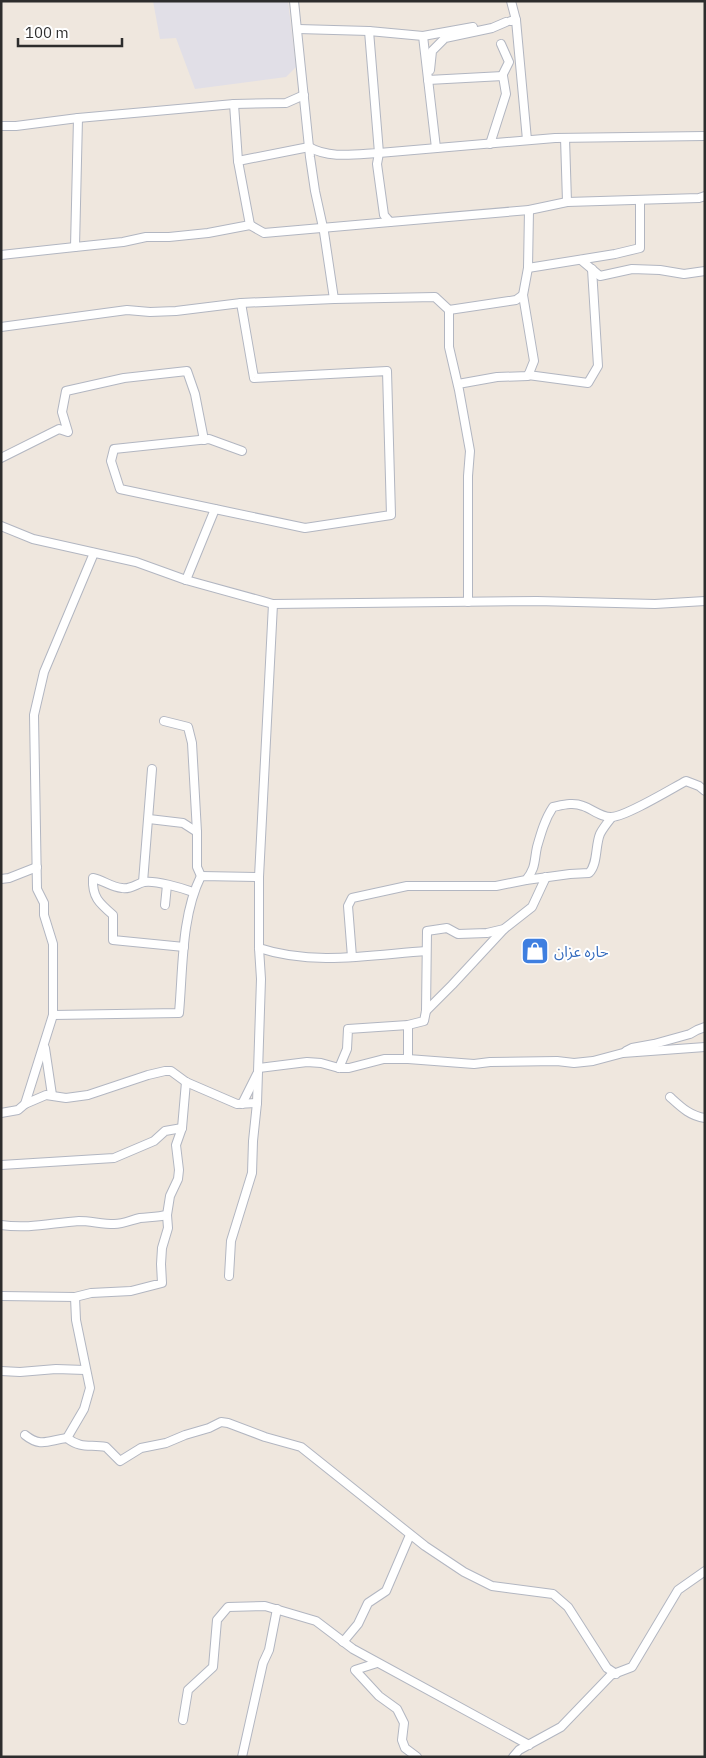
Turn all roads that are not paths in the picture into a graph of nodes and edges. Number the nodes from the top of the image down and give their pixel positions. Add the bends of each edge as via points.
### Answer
1 (294, 1) edge
2 (511, 1) edge
3 (516, 20) junction
4 (506, 22) junction
5 (298, 29) junction
6 (370, 32) junction
7 (423, 36) junction
8 (501, 44) dead end
9 (502, 76) junction
10 (431, 80) junction
11 (304, 95) junction
12 (234, 104) junction
13 (78, 118) junction
14 (1, 126) edge
15 (705, 136) edge
16 (564, 138) junction
17 (527, 140) junction
18 (490, 144) junction
19 (309, 147) junction
20 (436, 148) junction
21 (379, 153) junction
22 (238, 160) junction
23 (705, 196) edge
24 (640, 200) junction
25 (567, 202) junction
26 (529, 210) junction
27 (390, 222) junction
28 (250, 226) junction
29 (324, 229) junction
30 (75, 247) junction
31 (1, 255) edge
32 (581, 260) junction
33 (528, 268) junction
34 (592, 269) junction
35 (705, 271) edge
36 (523, 295) junction
37 (334, 299) junction
38 (241, 303) junction
39 (449, 310) junction
40 (1, 327) edge
41 (528, 375) junction
42 (458, 384) junction
43 (204, 440) junction
44 (242, 451) dead end
45 (1, 458) edge
46 (214, 509) junction
47 (1, 526) edge
48 (94, 553) junction
49 (186, 580) junction
50 (705, 601) edge
51 (468, 602) junction
52 (274, 604) junction
53 (164, 721) dead end
54 (152, 769) dead end
55 (705, 791) edge
56 (612, 817) junction
57 (149, 819) junction
58 (197, 832) junction
59 (37, 867) junction
60 (200, 876) junction
61 (259, 877) junction
62 (546, 877) junction
63 (1, 879) edge
64 (526, 880) junction
65 (143, 882) junction
66 (167, 885) junction
67 (193, 892) junction
68 (166, 905) dead end
69 (504, 929) junction
70 (184, 947) junction
71 (259, 948) junction
72 (426, 951) junction
73 (352, 957) junction
74 (426, 1011) junction
75 (53, 1015) junction
76 (408, 1025) junction
77 (705, 1027) edge
78 (45, 1046) junction
79 (705, 1048) edge
80 (623, 1053) junction
81 (408, 1059) junction
82 (259, 1068) junction
83 (339, 1068) junction
84 (186, 1082) junction
85 (52, 1095) junction
86 (670, 1097) dead end
87 (257, 1103) junction
88 (25, 1104) junction
89 (242, 1104) junction
90 (1, 1113) edge
91 (705, 1118) edge
92 (182, 1128) junction
93 (1, 1165) edge
94 (167, 1215) junction
95 (1, 1224) edge
96 (229, 1276) dead end
97 (1, 1296) edge
98 (74, 1296) junction
99 (86, 1370) junction
100 (1, 1371) edge
101 (25, 1435) dead end
102 (67, 1438) junction
103 (410, 1534) junction
104 (705, 1571) edge
105 (277, 1609) junction
106 (343, 1642) junction
107 (377, 1663) junction
108 (616, 1674) junction
109 (184, 1720) dead end
110 (528, 1745) junction
111 (242, 1757) edge
112 (417, 1757) edge
113 (513, 1757) edge

1 - 5 street
2 - 3 street
3 - 4 street
3 - 17 street
4 - 7 street
4 - 10 street via 445,38 432,51
5 - 6 street
5 - 11 street
6 - 7 street
6 - 21 street
7 - 10 street
8 - 9 street via 509,62
9 - 10 street
9 - 18 street via 506,94
10 - 20 street
11 - 12 street via 286,103
11 - 19 street
12 - 13 street
12 - 22 street
13 - 14 street
13 - 30 street
15 - 16 street
16 - 17 street
16 - 25 street
17 - 18 street
18 - 20 street
19 - 21 street via 335,154
19 - 22 street
19 - 29 street
20 - 21 street
21 - 27 street via 377,164 384,215
22 - 28 street
23 - 24 street
24 - 25 street
24 - 32 street via 640,248
25 - 26 street
26 - 27 street
26 - 33 street
27 - 29 street
28 - 29 street via 264,234
28 - 30 street
29 - 37 street
30 - 31 street
32 - 33 street
32 - 34 street
33 - 36 street
34 - 35 street via 600,276 632,269 684,274
34 - 41 street via 598,366 588,383
36 - 39 street via 516,300
36 - 41 street via 534,361
37 - 38 street
37 - 39 street via 435,297
38 - 40 street via 176,311 128,310
38 - 46 street via 254,378 387,371 391,515 305,528
39 - 42 street via 449,347
41 - 42 street via 497,376
42 - 51 street via 470,451
43 - 44 street
43 - 45 street via 188,371 124,378 66,391 62,412 68,432 59,429
43 - 46 street via 114,449 111,461 120,488
46 - 49 street
47 - 48 street via 33,539
48 - 49 street via 136,562
48 - 59 street via 44,672 34,716
49 - 52 street
50 - 51 street via 655,604
51 - 52 street
52 - 61 street
53 - 58 street via 188,727 192,744
54 - 57 street
55 - 56 street via 686,781
56 - 62 street via 600,832 594,869 589,874
56 - 64 street via 582,805 553,807 546,817 534,870
57 - 58 street via 183,822
57 - 65 street
58 - 60 street
59 - 63 street
59 - 75 street via 37,888 44,902 44,915 53,944
60 - 61 street
60 - 67 street
61 - 71 street
62 - 64 street
62 - 69 street via 532,907
64 - 73 street via 496,886 407,886 352,898 348,906
65 - 66 street
65 - 70 street via 124,889 93,878 92,890 98,902 113,915 113,940
66 - 67 street
66 - 68 street
67 - 70 street
69 - 72 street via 458,934 447,928 427,931
69 - 74 street
70 - 75 street via 179,1013
71 - 73 street via 279,955 324,959
71 - 82 street
72 - 73 street
72 - 74 street
74 - 76 street via 424,1021
75 - 78 street
76 - 81 street
76 - 83 street via 348,1029 347,1049
77 - 80 street
78 - 85 street
78 - 88 street
79 - 80 street
80 - 81 street via 574,1063 474,1064
81 - 83 street via 384,1059
82 - 83 street via 307,1062
82 - 87 street
82 - 89 street
84 - 85 street via 165,1071 88,1095 66,1098
84 - 89 street
84 - 92 street
85 - 88 street
86 - 91 street via 684,1110
87 - 89 street
87 - 96 street via 252,1172 231,1241
88 - 90 street via 18,1110
92 - 93 street via 164,1131 154,1141 114,1158
92 - 94 street via 176,1145 178,1179 170,1196
94 - 95 street via 141,1218 126,1224 80,1221 16,1227
94 - 98 street via 168,1228 162,1248 162,1283 131,1291
97 - 98 street
98 - 99 street
99 - 100 street
99 - 102 street via 89,1395
101 - 102 street via 39,1443
102 - 103 street via 82,1446 106,1446 120,1461 141,1448 166,1443 221,1422 228,1423 301,1447
103 - 106 street via 386,1591 368,1603 358,1624
103 - 108 street via 464,1572 492,1586 553,1594 568,1607 607,1668
104 - 108 street via 678,1590 632,1667
105 - 106 street via 316,1621
105 - 109 street via 228,1606 217,1620 213,1667 188,1690
105 - 111 street
106 - 107 street
107 - 110 street
107 - 112 street via 355,1670 379,1696 397,1708 404,1723 402,1740 405,1748
108 - 110 street via 561,1727
110 - 113 street

